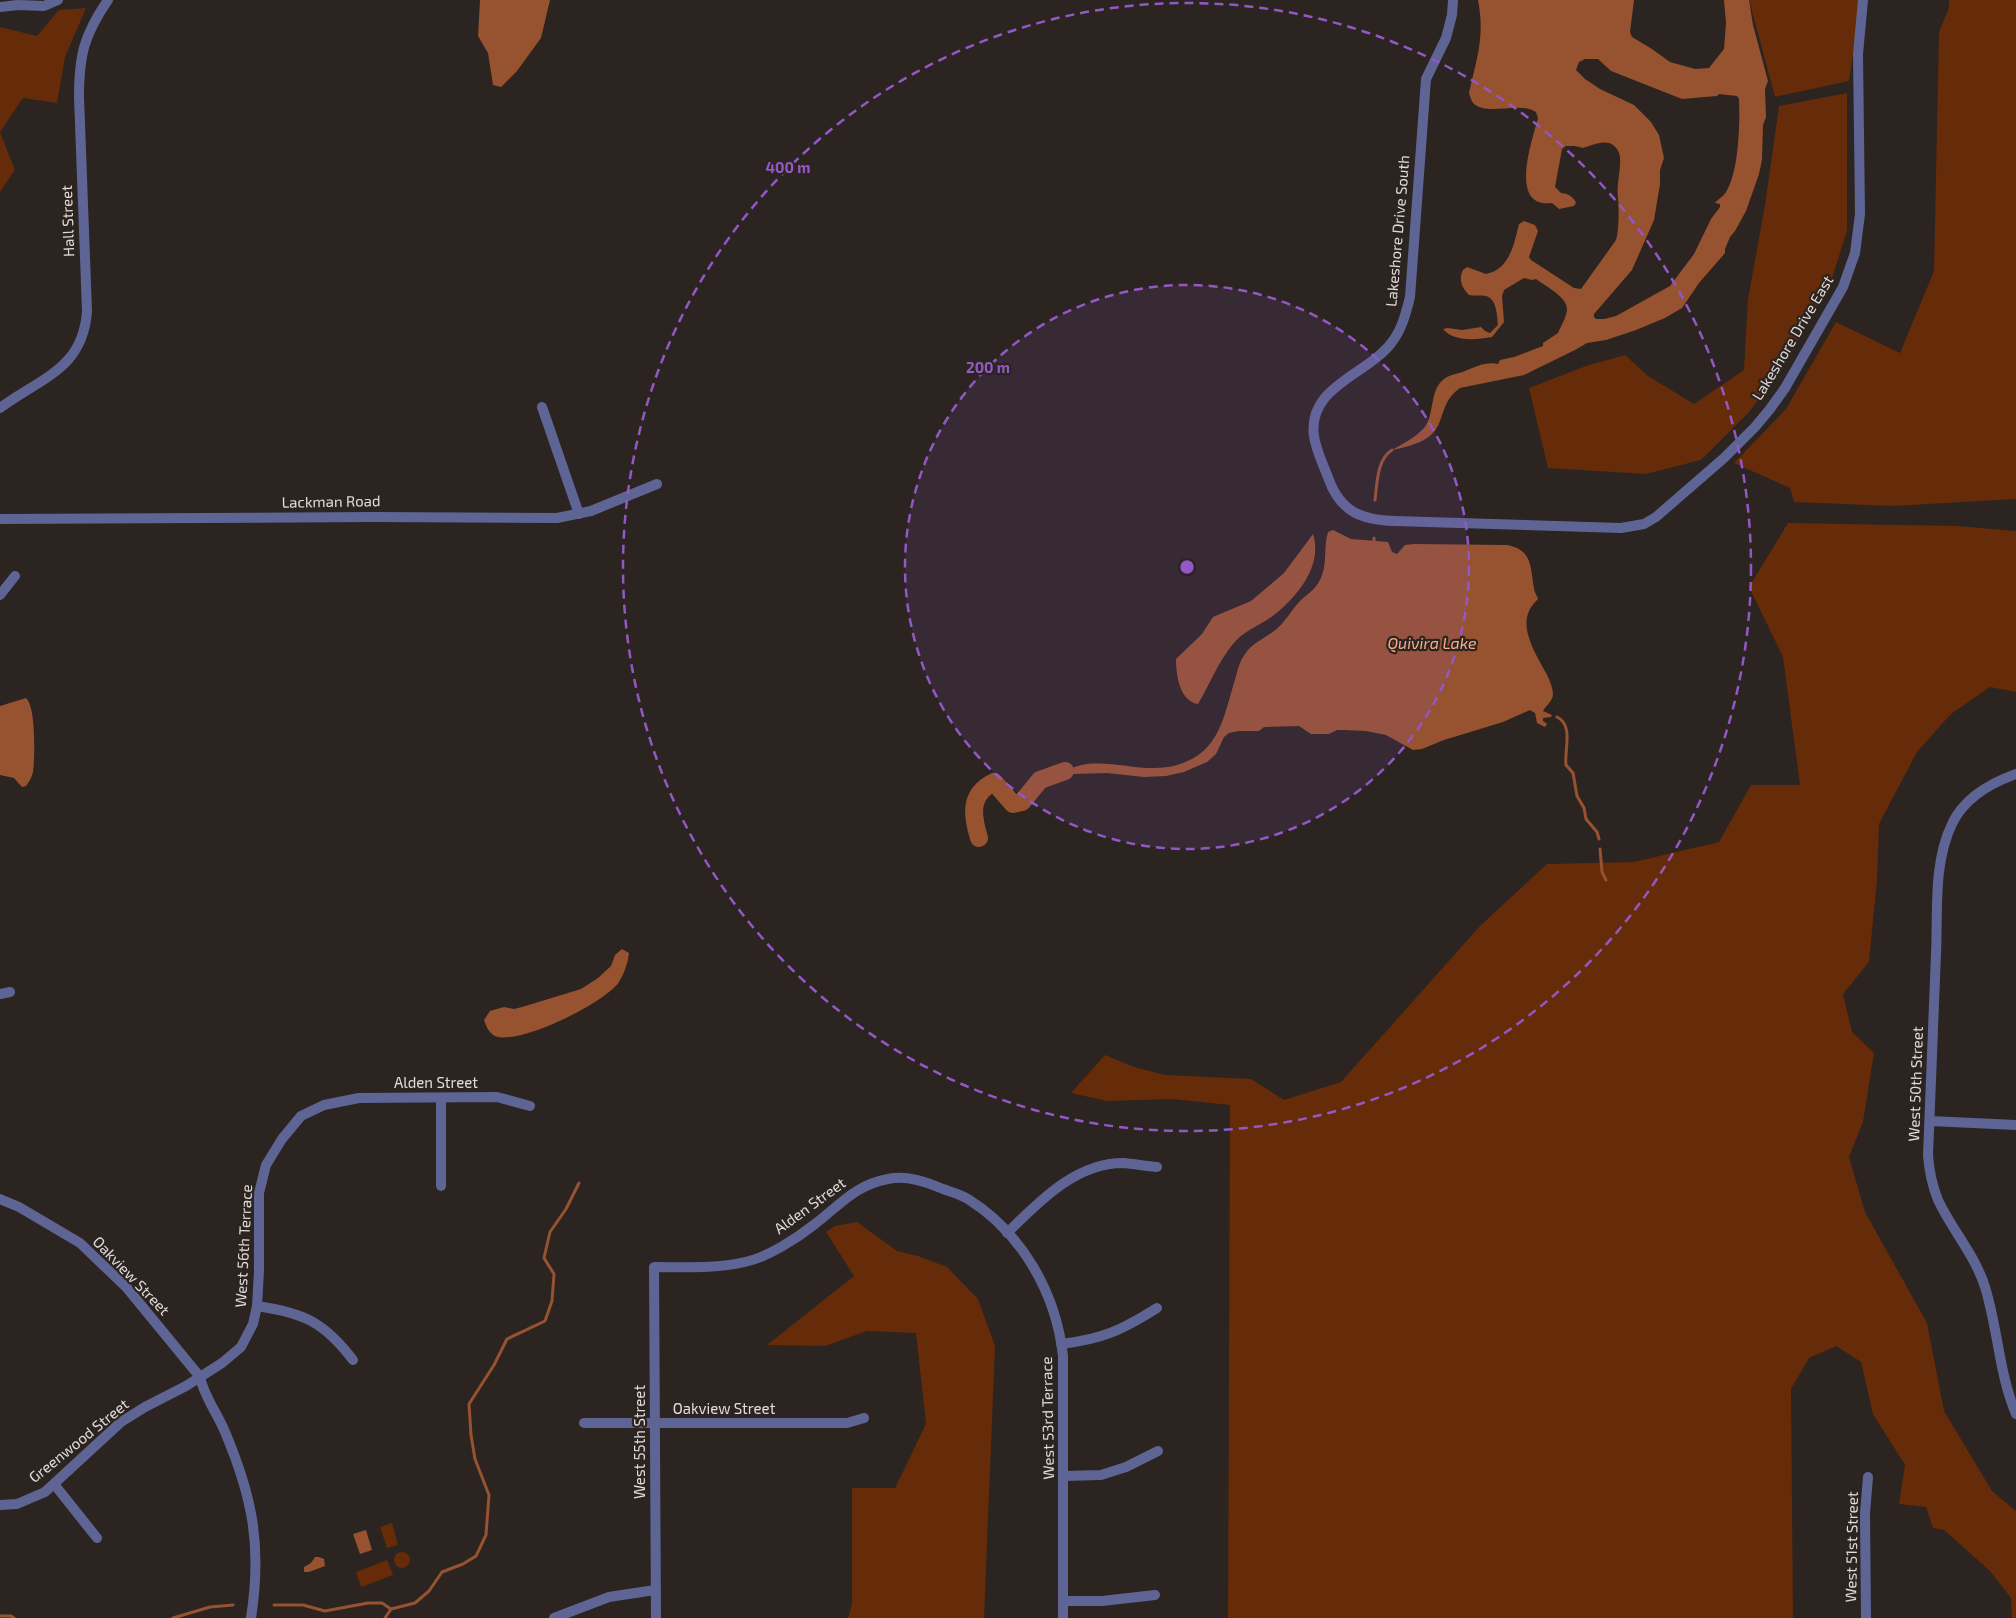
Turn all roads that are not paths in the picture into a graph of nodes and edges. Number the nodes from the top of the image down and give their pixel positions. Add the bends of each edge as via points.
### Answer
1 (58, 0) edge
2 (108, 0) edge
3 (1453, 0) edge
4 (1863, 0) edge
5 (0, 7) edge
6 (542, 407) dead end
7 (0, 408) edge
8 (1322, 460) joint
9 (657, 484) dead end
10 (579, 514) junction
11 (0, 519) edge
12 (15, 576) dead end
13 (0, 595) edge
14 (2016, 774) edge
15 (441, 1098) junction
16 (341, 1102) joint
17 (530, 1106) dead end
18 (1930, 1121) junction
19 (2016, 1125) edge
20 (1157, 1167) dead end
21 (442, 1186) dead end
22 (0, 1199) edge
23 (1007, 1233) junction
24 (654, 1267) joint
25 (257, 1306) junction
26 (1157, 1308) dead end
27 (1061, 1344) junction
28 (353, 1360) dead end
29 (200, 1377) junction
30 (2016, 1414) edge
31 (864, 1418) dead end
32 (584, 1424) dead end
33 (655, 1424) junction
34 (1158, 1451) dead end
35 (1064, 1476) junction
36 (1868, 1477) dead end
37 (54, 1484) junction
38 (0, 1505) edge
39 (96, 1538) dead end
40 (655, 1590) junction
41 (1155, 1595) dead end
42 (1063, 1601) junction
43 (251, 1618) edge
44 (554, 1618) edge
45 (656, 1618) edge
46 (1063, 1618) edge
47 (1866, 1618) edge

1 - 5 street via 44,6
2 - 7 street, Hall Street via 89,31 80,67 87,311 81,341 62,366
3 - 8 street, Lakeshore Drive South via 1446,38 1426,79 1406,315 1392,342 1379,356 1328,394 1318,406 1314,436
4 - 8 street, Lakeshore Drive East via 1858,54 1860,214 1850,270 1823,323 1770,409 1724,458 1669,507 1644,524 1621,528 1378,520 1347,508 1332,487
6 - 10 street
9 - 10 street, Lackman Road
10 - 11 street, Lackman Road via 557,518
12 - 13 street
14 - 18 street, West 50th Street via 1993,783 1975,796 1953,822 1942,851
15 - 16 street, Alden Street via 359,1098
15 - 17 street, Alden Street via 497,1097
15 - 21 street
16 - 25 street, West 56th Terrace via 324,1105 301,1116 266,1165 258,1194
18 - 19 street
18 - 30 street, West 50th Street via 1928,1155 1934,1188 1985,1288 2006,1384
20 - 23 street via 1121,1163 1090,1169 1063,1183
22 - 29 street, Oakview Street via 80,1243 127,1288
23 - 24 street, Alden Street via 967,1198 925,1181 889,1179 861,1187 792,1240 746,1262 704,1268
23 - 27 street, West 53rd Terrace via 1026,1253 1046,1292 1060,1331
24 - 33 street, West 55th Street
25 - 28 street via 304,1316 338,1340
25 - 29 street, West 56th Terrace via 253,1324 241,1348
26 - 27 street via 1104,1336
27 - 35 street, West 53rd Terrace
29 - 37 street, Greenwood Street via 121,1422
29 - 43 street, Oakview Street via 238,1463 252,1509 257,1572
31 - 33 street, Oakview Street via 847,1423
32 - 33 street, Oakview Street
33 - 40 street, West 55th Street
34 - 35 street via 1111,1472
35 - 42 street, West 53rd Terrace
36 - 47 street, West 51st Street
37 - 38 street, Greenwood Street via 45,1492 17,1504
37 - 39 street
40 - 44 street via 608,1597
40 - 45 street, West 55th Street
41 - 42 street
42 - 46 street, West 53rd Terrace

